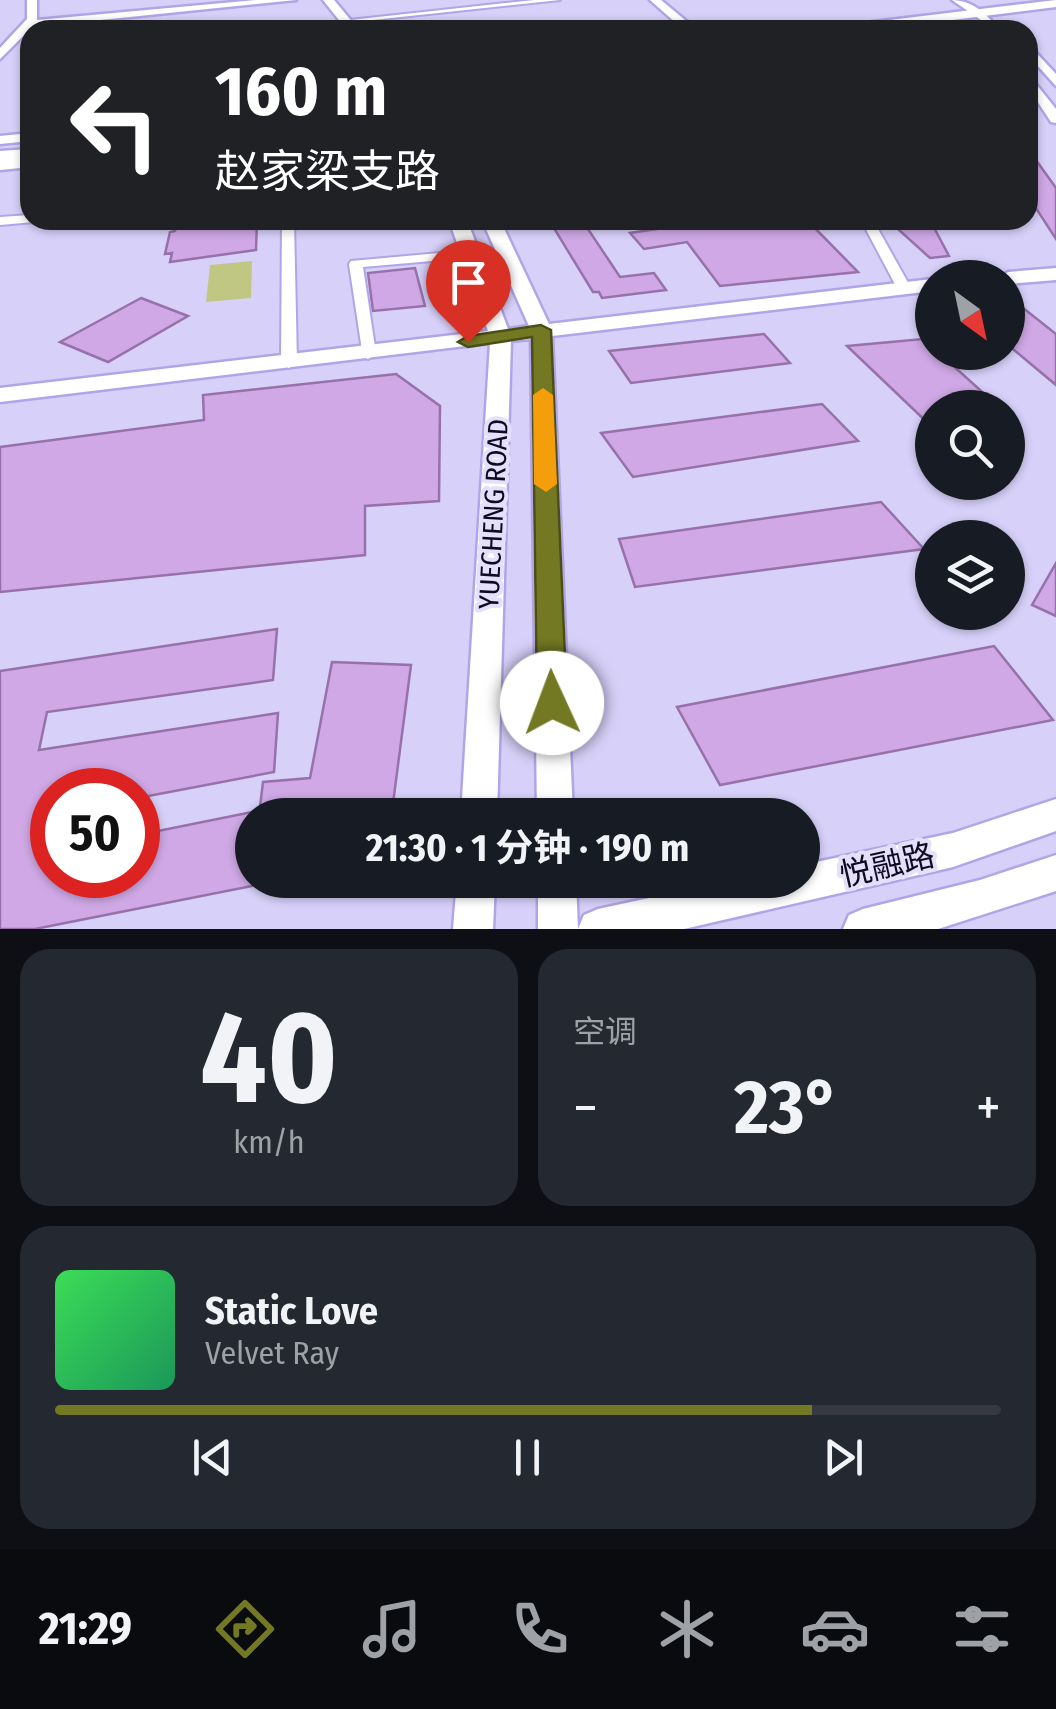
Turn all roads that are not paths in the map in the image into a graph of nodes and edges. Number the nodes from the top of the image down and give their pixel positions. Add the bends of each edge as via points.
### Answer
1 (253, 0) edge
2 (291, 0) edge
3 (328, 0) edge
4 (556, 0) edge
5 (656, 0) edge
6 (957, 0) edge
7 (1056, 5) edge
8 (987, 14) edge
9 (50, 20) edge
10 (54, 20) edge
11 (344, 20) edge
12 (397, 20) edge
13 (680, 20) edge
14 (932, 20) edge
15 (960, 20) edge
16 (20, 33) edge
17 (0, 56) edge
18 (1038, 60) edge
19 (1056, 82) edge
20 (1038, 92) edge
21 (1056, 118) edge
22 (288, 230) edge
23 (462, 230) edge
24 (496, 230) edge
25 (873, 230) edge
26 (473, 254) junction
27 (1056, 274) edge
28 (1025, 277) edge
29 (915, 287) edge
30 (904, 288) junction
31 (541, 330) junction
32 (501, 337) junction
33 (368, 354) junction
34 (289, 362) junction
35 (0, 395) edge
36 (480, 798) edge
37 (555, 798) edge
38 (1056, 815) edge
39 (1056, 873) edge
40 (475, 898) edge
41 (557, 898) edge
42 (473, 929) edge
43 (558, 929) edge
44 (598, 929) edge
45 (863, 929) edge

1 - 9 main road
2 - 10 main road
3 - 11 main road
4 - 12 street
5 - 13 main road
6 - 8 main road
7 - 8 main road
7 - 8 main road
8 - 14 main road
8 - 15 main road
16 - 17 main road
18 - 19 main road
20 - 21 main road
22 - 34 street
23 - 26 main road, YUECHENG ROAD
24 - 31 main road, YUECHENG ROAD
25 - 30 street
26 - 32 main road, YUECHENG ROAD
26 - 33 street via 356,264
27 - 28 main road
29 - 30 main road
30 - 31 main road
31 - 32 main road
31 - 37 main road, YUECHENG ROAD
32 - 33 main road
32 - 36 main road, YUECHENG ROAD
33 - 34 main road
34 - 35 main road
38 - 44 main road, 悦融路 via 953,850
39 - 45 main road, 悦融路
40 - 42 main road
41 - 43 main road

